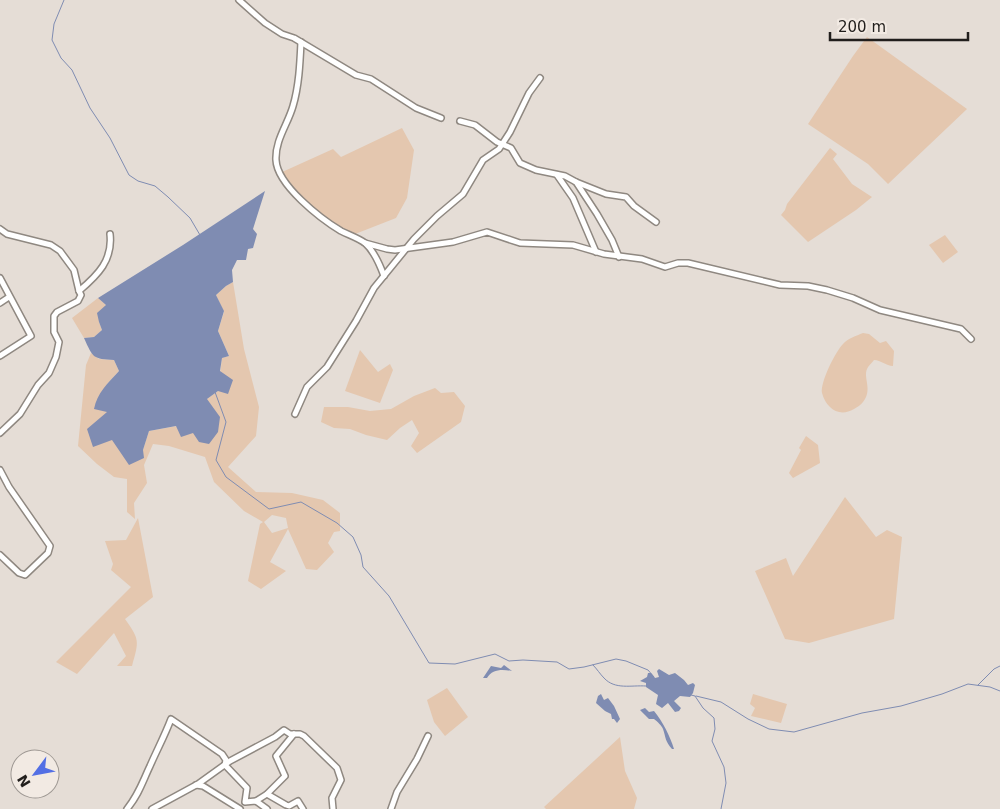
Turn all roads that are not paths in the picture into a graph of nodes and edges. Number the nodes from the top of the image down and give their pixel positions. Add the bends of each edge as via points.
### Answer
1 (239, 0) edge
2 (301, 42) junction
3 (540, 78) dead end
4 (441, 118) dead end
5 (460, 120) dead end
6 (503, 144) junction
7 (557, 175) junction
8 (576, 182) junction
9 (656, 222) dead end
10 (0, 229) edge
11 (110, 234) dead end
12 (364, 243) junction
13 (406, 248) junction
14 (596, 252) junction
15 (619, 257) junction
16 (384, 276) junction
17 (0, 278) edge
18 (79, 291) junction
19 (9, 297) junction
20 (0, 303) edge
21 (971, 339) dead end
22 (0, 356) edge
23 (295, 414) dead end
24 (0, 433) edge
25 (0, 470) edge
26 (0, 555) edge
27 (294, 734) junction
28 (428, 736) dead end
29 (225, 765) junction
30 (195, 785) junction
31 (267, 794) junction
32 (256, 801) junction
33 (282, 806) edge
34 (128, 809) edge
35 (152, 809) edge
36 (240, 809) edge
37 (267, 809) edge
38 (303, 809) edge
39 (333, 809) edge
40 (391, 809) edge

1 - 2 street via 282,34
2 - 4 street via 356,75 371,79 416,108
2 - 12 street via 294,104 279,138 277,166 289,187 312,211
3 - 6 street
5 - 6 street via 475,125
6 - 7 street via 513,150 520,163
6 - 13 street via 483,160 462,195
7 - 8 street
7 - 14 street via 573,198
8 - 9 street via 626,197
8 - 15 street via 598,214
10 - 18 street via 7,234 51,245 60,251 74,270
11 - 18 street via 104,267
12 - 13 street via 387,249
12 - 16 street
13 - 14 street via 453,242 487,232 520,243 573,245
13 - 16 street
14 - 15 street
15 - 21 street via 665,266 688,263 780,285 822,289 880,310 961,329
16 - 23 street via 328,367 307,387
17 - 19 street
18 - 24 street via 78,301 54,316 54,332 59,342 49,373 20,414
19 - 20 street
19 - 22 street via 31,336
25 - 26 street via 50,550 25,575
27 - 29 street via 284,730
27 - 31 street via 276,756 285,776
27 - 39 street via 302,735 339,773 342,780 332,798
28 - 40 street
29 - 30 street
29 - 32 street via 247,788 245,802
29 - 34 street via 222,754 171,719 140,790
30 - 35 street
30 - 36 street via 203,786
31 - 32 street
31 - 33 street
32 - 37 street
33 - 38 street via 298,801

